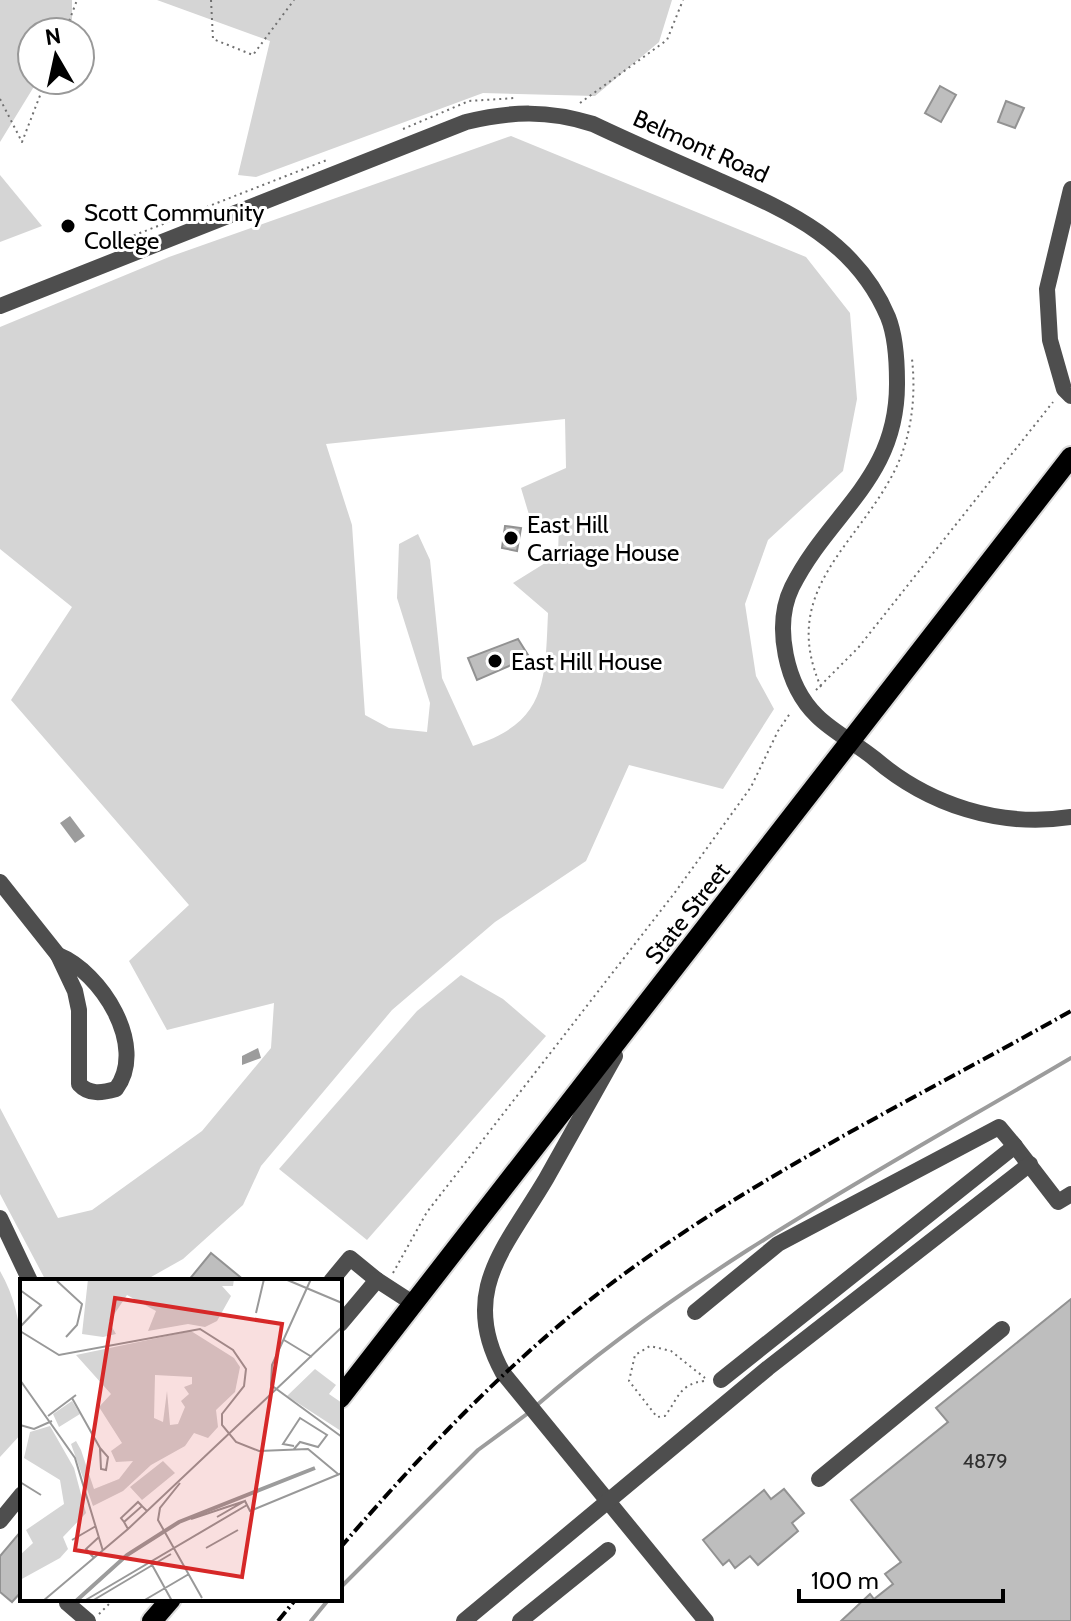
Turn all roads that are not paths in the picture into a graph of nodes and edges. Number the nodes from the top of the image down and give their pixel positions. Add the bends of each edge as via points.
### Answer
1 (1071, 189) edge
2 (0, 306) edge
3 (1068, 392) edge
4 (1071, 457) edge
5 (852, 740) junction
6 (1071, 817) edge
7 (0, 882) edge
8 (58, 955) junction
9 (631, 1027) junction
10 (1015, 1146) junction
11 (1030, 1164) junction
12 (1071, 1194) edge
13 (0, 1218) edge
14 (29, 1279) edge
15 (333, 1279) edge
16 (382, 1283) junction
17 (414, 1304) junction
18 (695, 1312) dead end
19 (342, 1322) edge
20 (1002, 1329) dead end
21 (714, 1380) road end
22 (342, 1395) edge
23 (819, 1479) dead end
24 (20, 1496) edge
25 (609, 1503) junction
26 (0, 1521) edge
27 (608, 1550) dead end
28 (69, 1601) edge
29 (169, 1601) edge
30 (474, 1618) edge
31 (90, 1621) edge
32 (152, 1621) edge
33 (520, 1621) edge
34 (706, 1621) edge

1 - 3 street via 1047,289 1050,340
2 - 5 street, Belmont Road via 466,122 528,111 593,124 793,213 827,235 866,276 889,318 897,358 893,428 878,464 808,561 791,590 784,621 786,657 802,696 817,717
4 - 5 main road, State Street
5 - 6 street, Belmont Road via 900,781 979,815
5 - 9 main road, State Street
7 - 8 street
8 - 8 street via 79,1010 79,1084 97,1093 116,1089 127,1060 112,1005 102,987
9 - 17 main road, State Street
9 - 25 street via 508,1237 490,1272 485,1298 489,1347 503,1373
10 - 11 street
10 - 18 street via 999,1127 778,1244
10 - 21 street
11 - 12 street via 1058,1202
11 - 25 street via 774,1363
13 - 14 street
15 - 16 street via 350,1258
16 - 17 street
16 - 19 street
17 - 22 main road, State Street
20 - 23 street
24 - 26 street
25 - 30 street
25 - 34 street
27 - 33 street
28 - 31 street
29 - 32 main road

